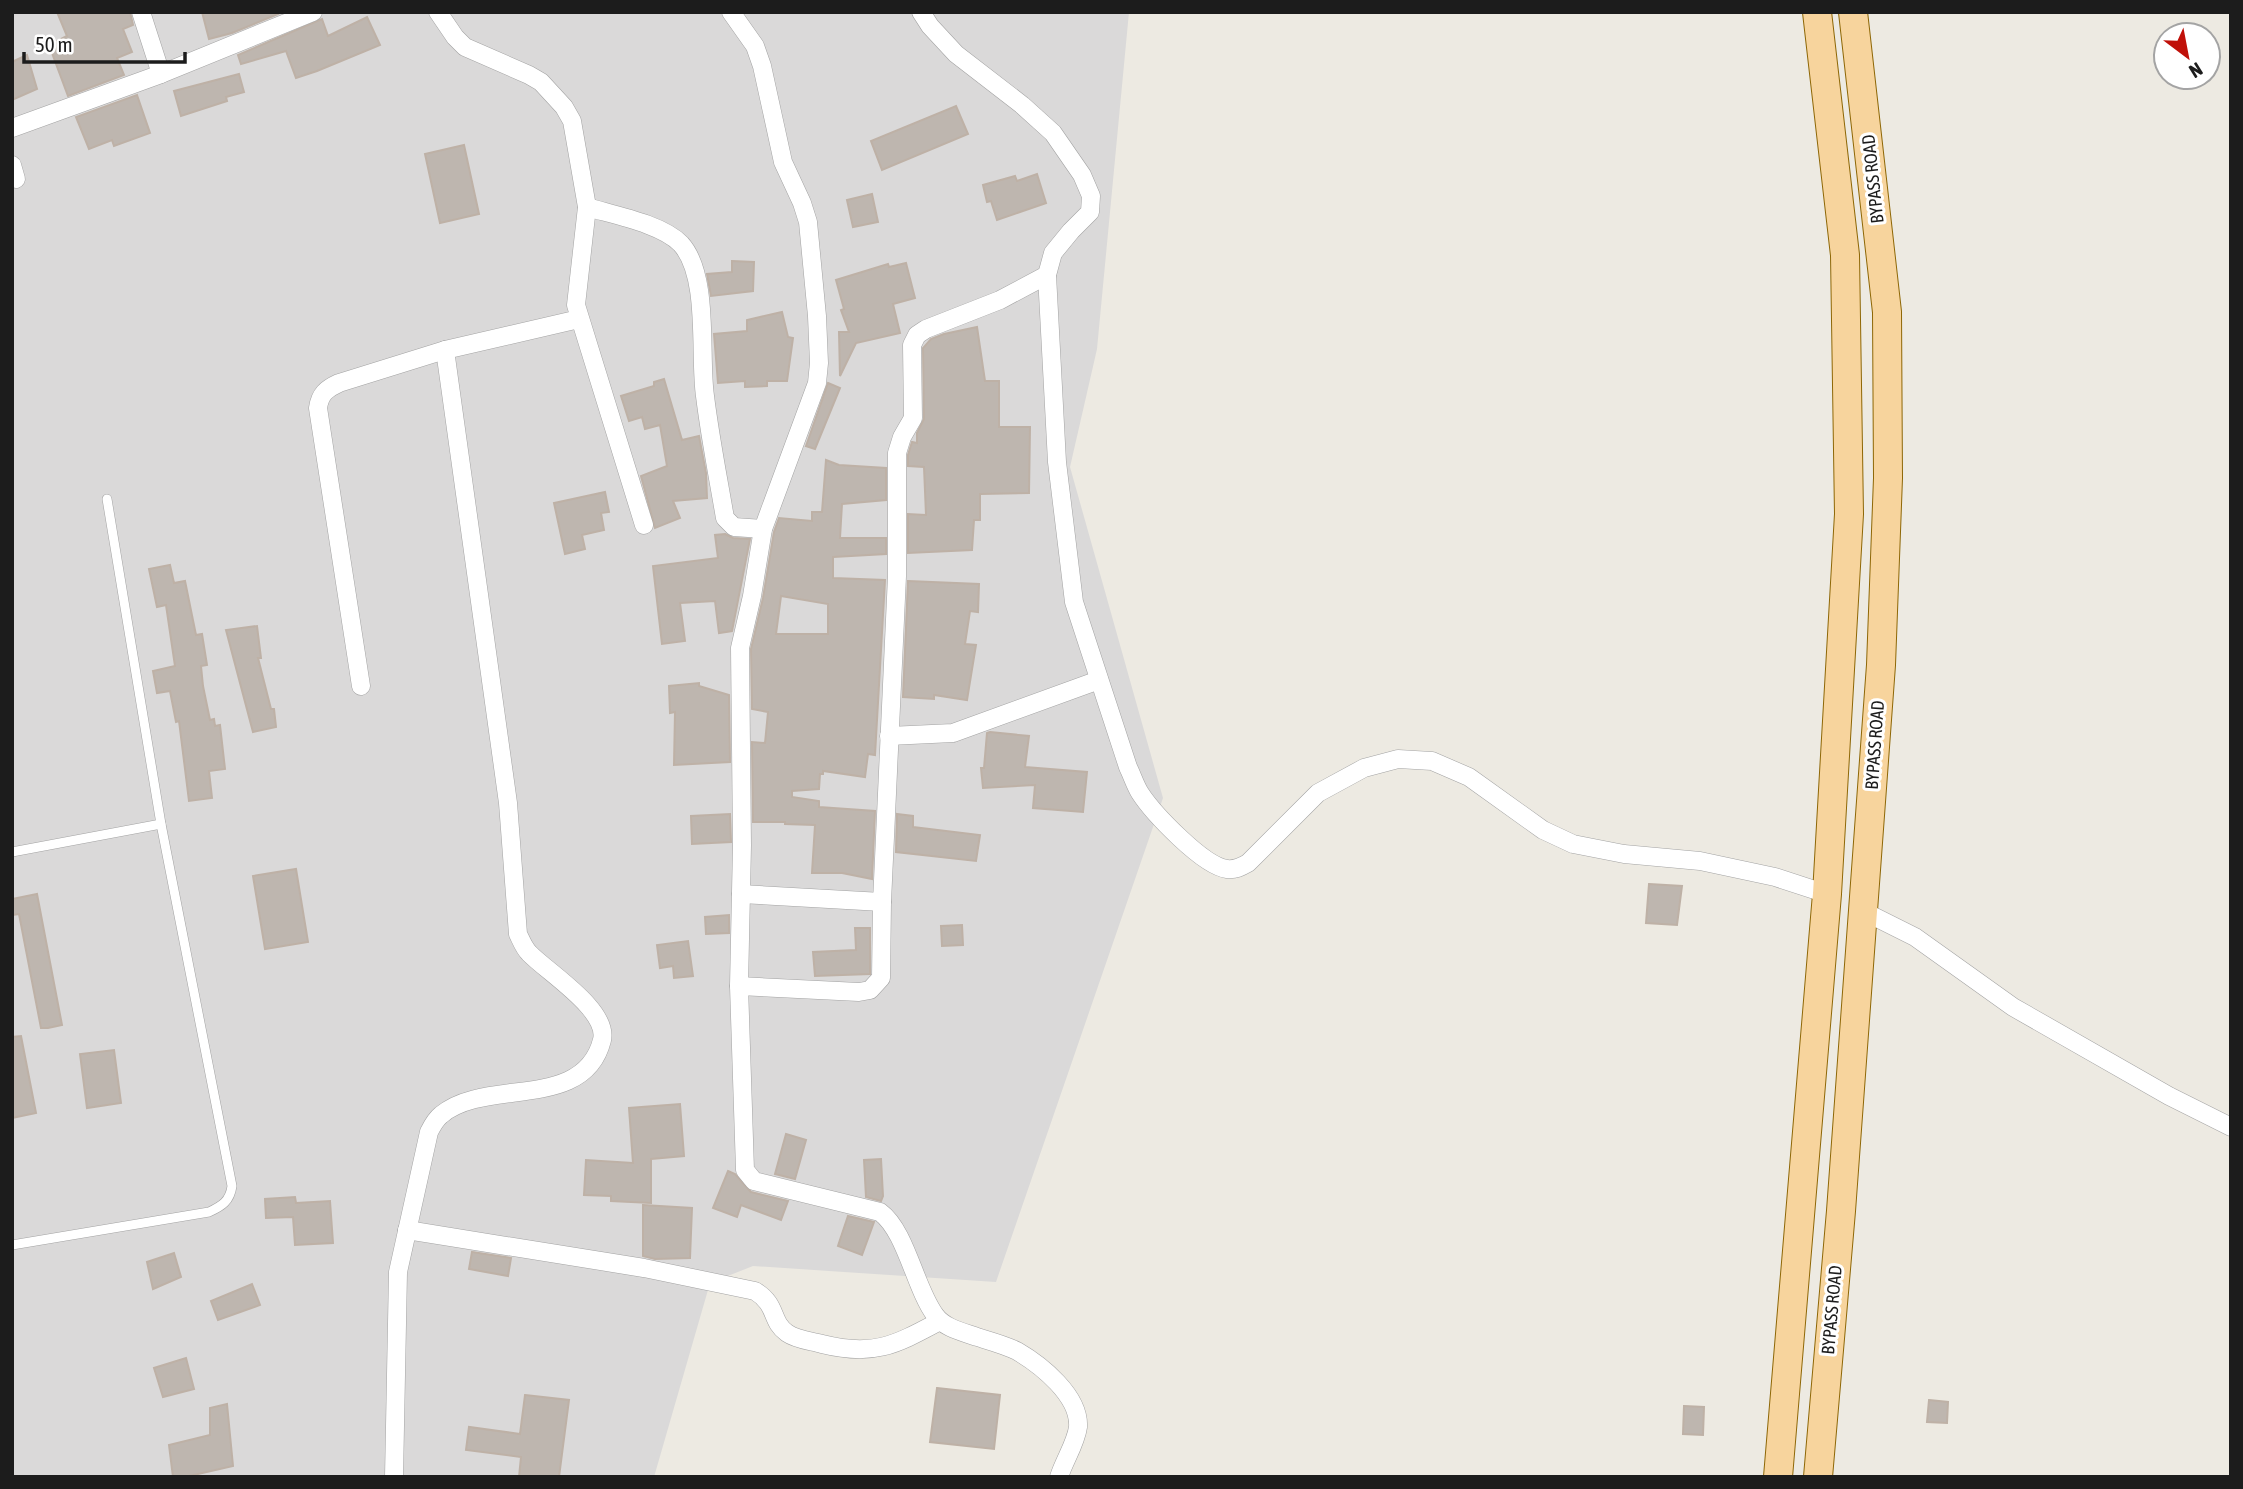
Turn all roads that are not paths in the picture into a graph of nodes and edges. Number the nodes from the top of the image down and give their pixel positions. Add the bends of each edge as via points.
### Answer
1 (141, 12) edge
2 (313, 12) edge
3 (439, 12) edge
4 (731, 12) edge
5 (921, 12) edge
6 (1817, 12) edge
7 (1853, 12) edge
8 (160, 74) junction
9 (12, 128) edge
10 (587, 207) junction
11 (1048, 275) junction
12 (579, 319) junction
13 (446, 350) junction
14 (107, 499) dead end
15 (644, 525) dead end
16 (763, 529) junction
17 (1099, 680) junction
18 (361, 686) dead end
19 (889, 736) junction
20 (161, 824) junction
21 (12, 852) edge
22 (741, 894) junction
23 (1827, 894) junction
24 (882, 902) junction
25 (1863, 911) junction
26 (739, 986) junction
27 (2231, 1127) edge
28 (407, 1230) junction
29 (12, 1245) edge
30 (940, 1321) junction
31 (394, 1477) edge
32 (1059, 1477) edge
33 (1778, 1477) edge
34 (1818, 1477) edge

1 - 8 street
2 - 8 street
3 - 10 street via 465,47 529,75 564,107 576,137
4 - 16 street via 755,46 783,162 805,213 817,316 817,383
5 - 11 street via 956,54 1053,133 1082,175 1091,196 1090,212 1053,253
6 - 23 main road, BYPASS ROAD via 1845,255 1849,514
7 - 25 main road, BYPASS ROAD via 1886,312 1888,478 1881,665
8 - 9 street
10 - 12 street via 577,285
10 - 16 street via 660,230 681,244 690,259 703,327 704,393 725,518 734,527
11 - 17 street via 1057,462 1074,603
11 - 19 street via 926,329 912,345 914,418 897,453
12 - 13 street
12 - 15 street
13 - 18 street via 339,383 320,396 318,408
13 - 28 street via 508,803 518,934 527,951 588,1006 600,1022 603,1037 595,1059 557,1086 483,1096 439,1116 429,1132
14 - 20 lane
16 - 22 street via 740,648
17 - 19 street via 953,733
17 - 23 street via 1139,792 1195,852 1218,867 1230,870 1248,863 1318,793 1364,768 1398,759 1432,761 1469,777 1543,830 1573,844 1700,861
19 - 24 street
20 - 21 lane
20 - 29 lane via 232,1186 230,1196 209,1212
22 - 24 street
22 - 26 street
23 - 33 main road, BYPASS ROAD
24 - 26 street via 881,978 870,990
25 - 27 street via 1915,937 2013,1007
25 - 34 main road, BYPASS ROAD
26 - 30 street via 743,1163 748,1177 887,1217
28 - 30 street via 755,1291 771,1305 785,1332 846,1350 874,1350 900,1342
28 - 31 street via 398,1272
30 - 32 street via 1015,1350 1066,1391 1078,1417 1077,1430

